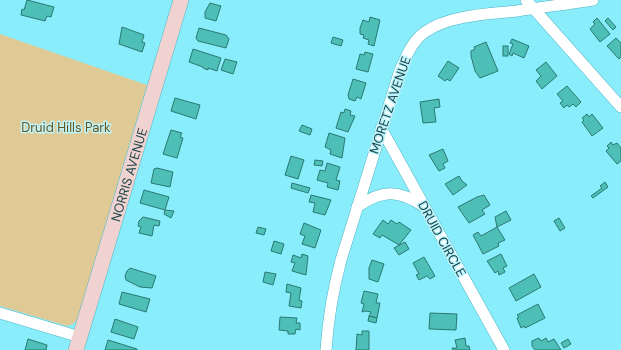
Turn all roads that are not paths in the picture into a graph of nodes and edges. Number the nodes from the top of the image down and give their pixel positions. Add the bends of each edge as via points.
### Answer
1 (181, 0) edge
2 (593, 0) edge
3 (530, 4) edge
4 (621, 107) edge
5 (381, 128) junction
6 (357, 207) junction
7 (425, 207) junction
8 (0, 313) edge
9 (78, 343) edge
10 (326, 350) edge
11 (504, 350) edge

1 - 9 street, NORRIS AVENUE
2 - 3 street, MORETZ AVENUE
3 - 4 street
3 - 5 street, MORETZ AVENUE via 461,18 433,27 424,33 416,40 400,70
5 - 6 street, MORETZ AVENUE
5 - 7 street, DRUID CIRCLE
6 - 7 street via 368,199 390,194 414,200
6 - 10 street, MORETZ AVENUE via 334,285
7 - 11 street, DRUID CIRCLE
8 - 9 street

